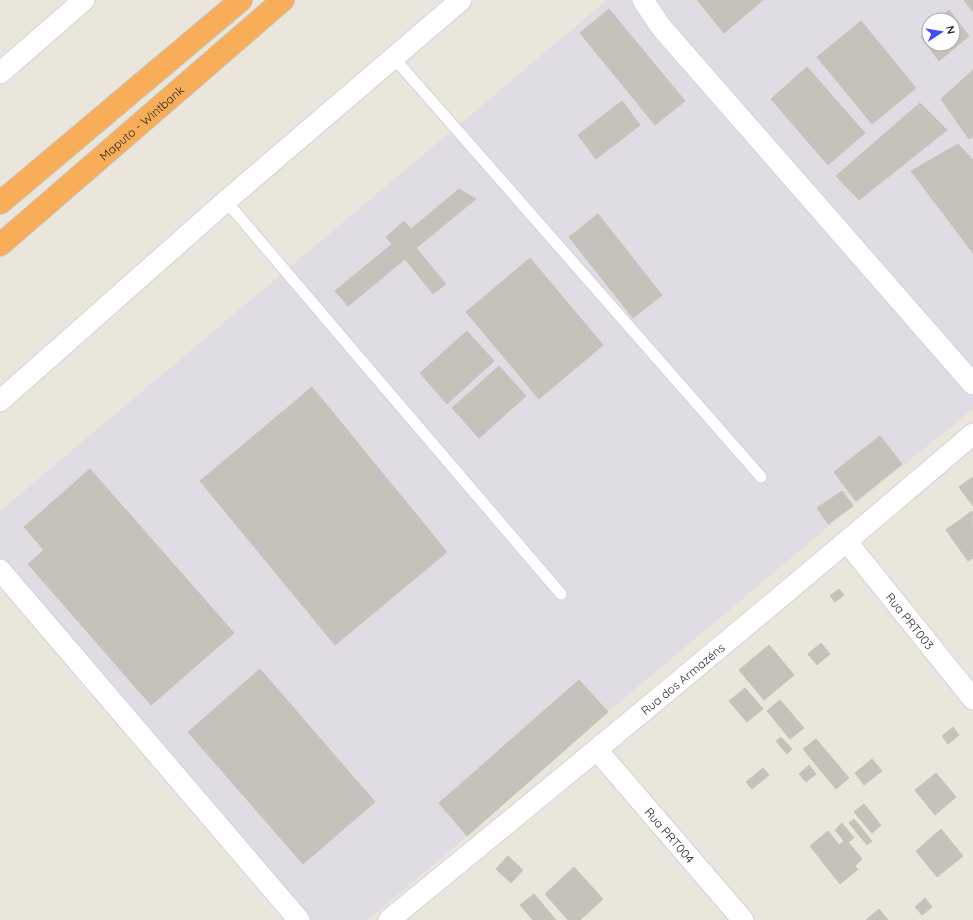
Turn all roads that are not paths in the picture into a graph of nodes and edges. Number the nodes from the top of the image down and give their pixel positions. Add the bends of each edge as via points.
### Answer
1 (84, 0) edge
2 (241, 0) edge
3 (283, 0) edge
4 (462, 0) edge
5 (643, 0) edge
6 (394, 58) junction
7 (0, 73) edge
8 (226, 200) junction
9 (0, 203) edge
10 (0, 245) edge
11 (973, 384) edge
12 (0, 400) edge
13 (973, 434) edge
14 (761, 477) dead end
15 (846, 542) junction
16 (0, 570) edge
17 (561, 594) dead end
18 (973, 699) edge
19 (597, 750) junction
20 (299, 920) edge
21 (389, 920) edge
22 (743, 920) edge

1 - 7 street
2 - 9 highway
3 - 10 highway, Maputo - Wintbank
4 - 6 street
5 - 11 street via 661,27
6 - 8 street
6 - 14 lane
8 - 12 street
8 - 17 lane
13 - 15 street, Rua dos Armazéns
15 - 18 street, Rua PRT003
15 - 19 street, Rua dos Armazéns
16 - 20 street
19 - 21 street, Rua dos Armazéns
19 - 22 street, Rua PRT004

